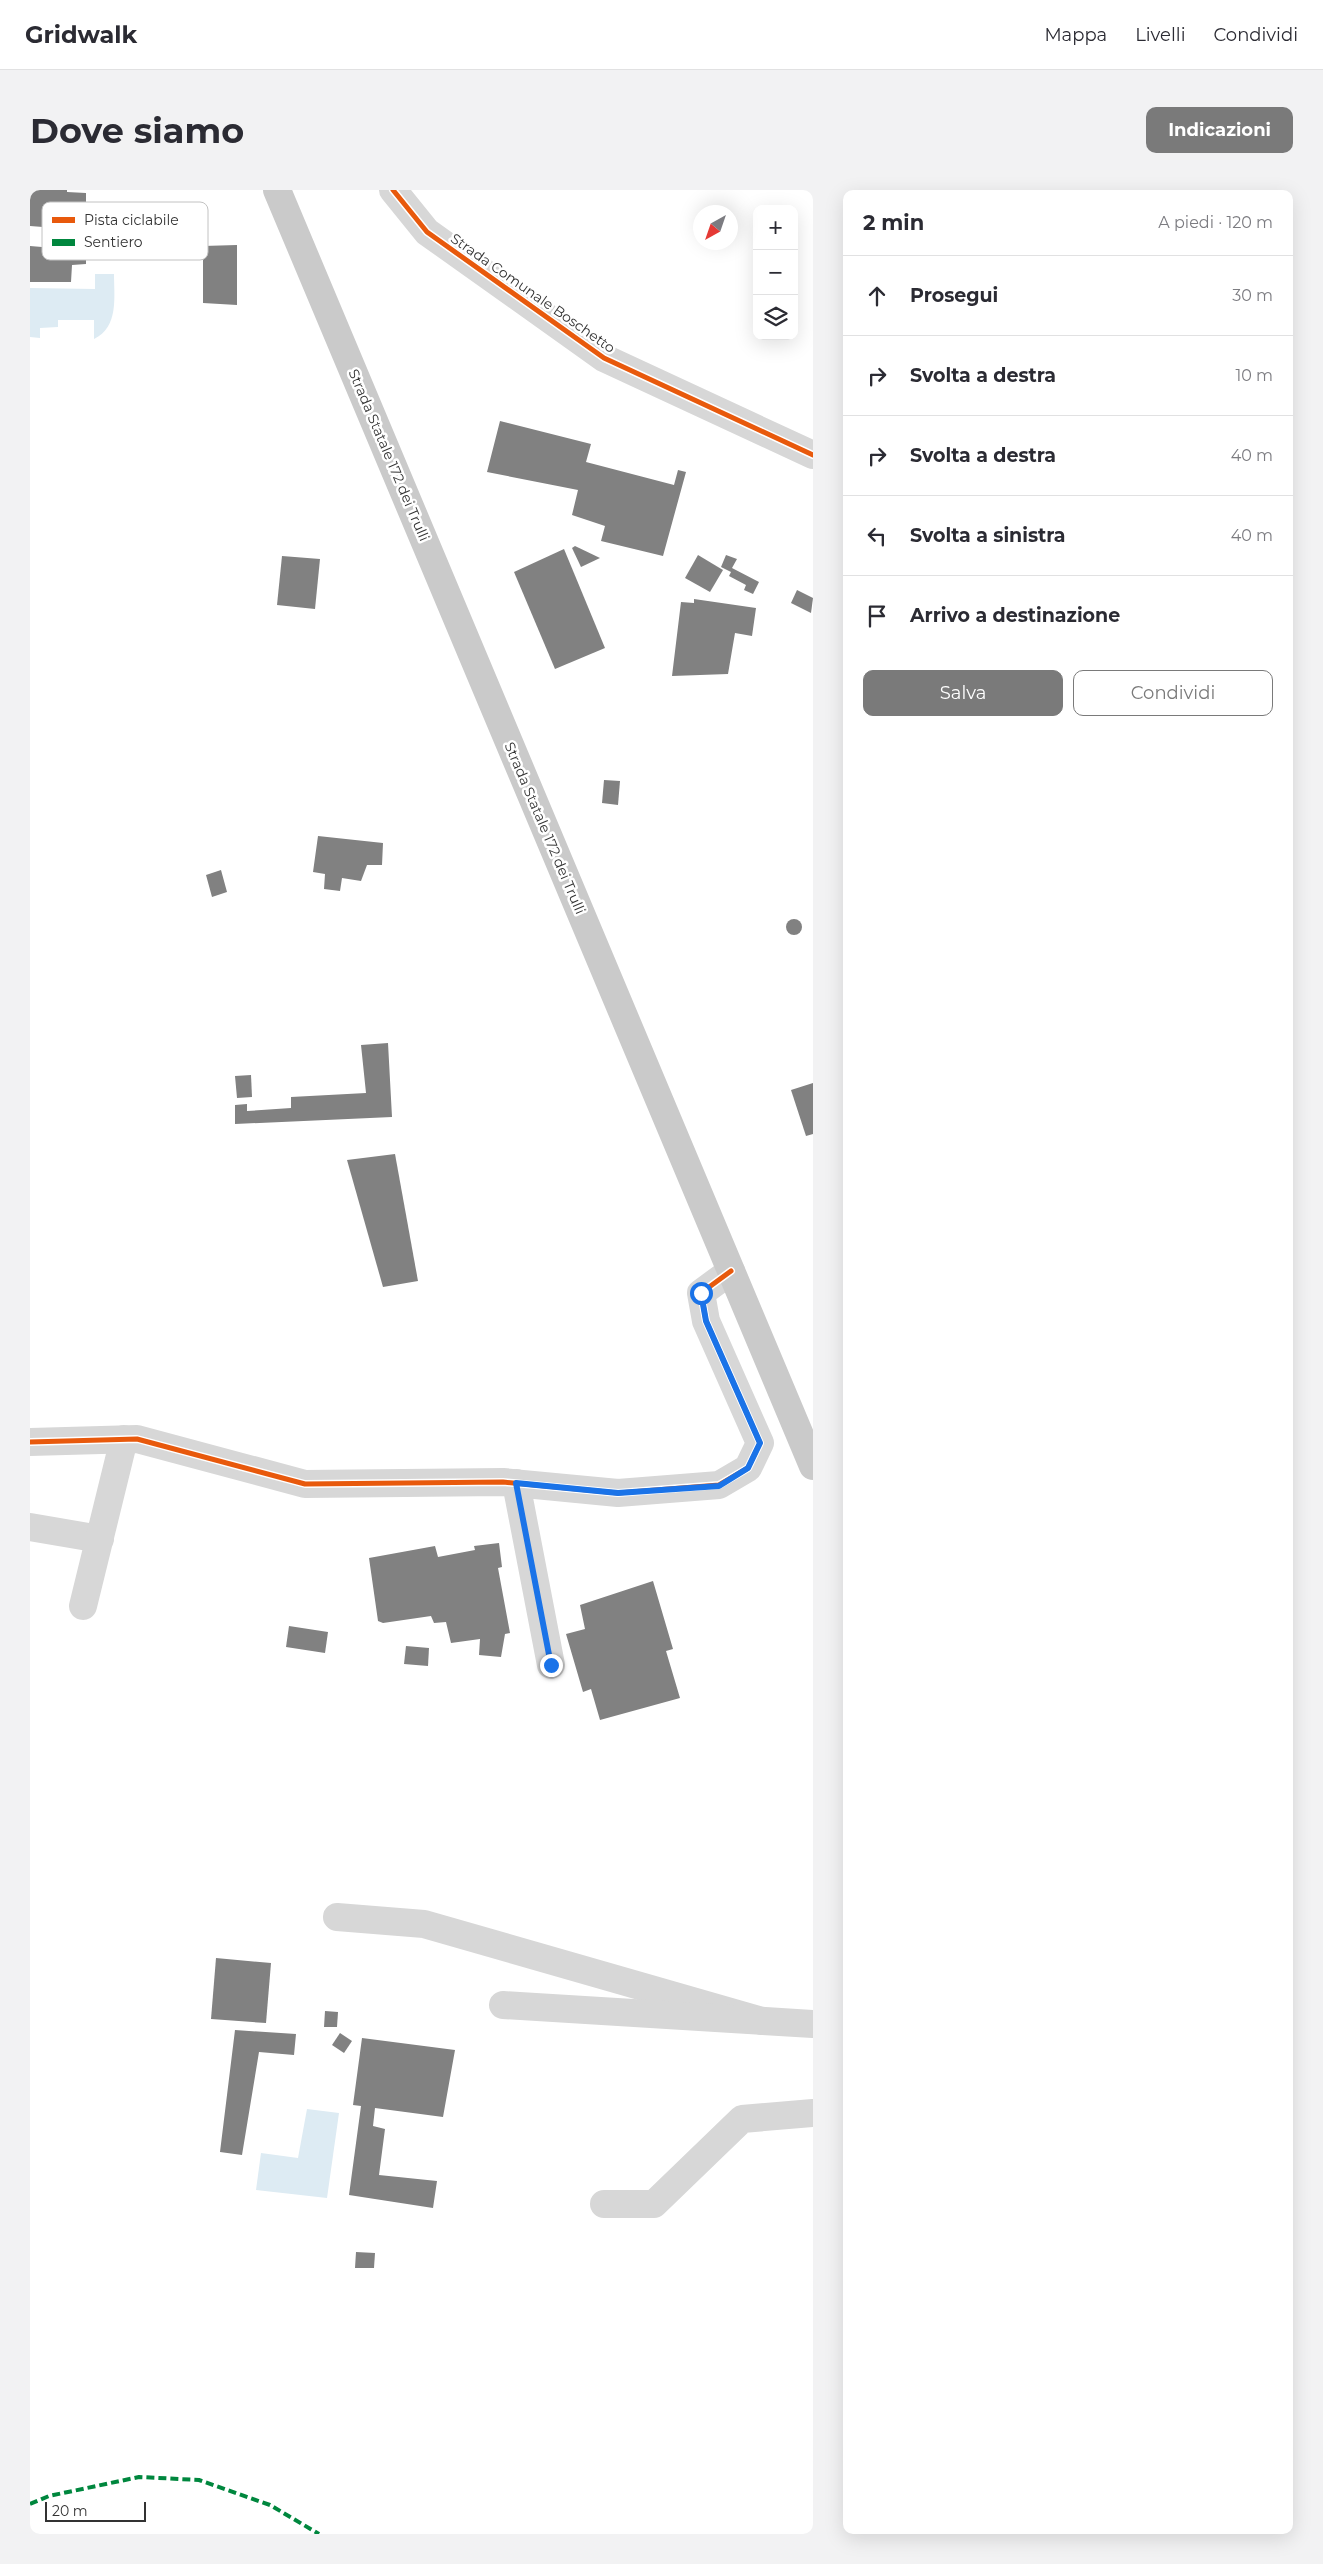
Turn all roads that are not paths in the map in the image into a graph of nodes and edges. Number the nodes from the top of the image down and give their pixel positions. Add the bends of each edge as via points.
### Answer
1 (278, 190) edge
2 (392, 190) edge
3 (813, 455) edge
4 (731, 1271) junction
5 (124, 1439) junction
6 (30, 1442) edge
7 (813, 1466) edge
8 (516, 1483) junction
9 (30, 1527) edge
10 (100, 1539) junction
11 (84, 1606) dead end
12 (551, 1665) dead end
13 (337, 1917) dead end
14 (503, 2005) dead end
15 (762, 2021) junction
16 (813, 2024) edge
17 (813, 2113) edge
18 (604, 2204) dead end

1 - 4 main road, Strada Statale 172 dei Trulli
2 - 3 street, Strada Comunale Boschetto via 427,232 604,358
4 - 7 main road, Strada Statale 172 dei Trulli
4 - 8 street via 701,1293 706,1321 760,1443 748,1468 719,1486 618,1493
5 - 6 street
5 - 8 street via 137,1439 305,1484
5 - 10 street
8 - 12 street
9 - 10 street
10 - 11 street
13 - 15 street via 424,1924
14 - 15 street
15 - 16 street
17 - 18 street via 742,2118 654,2204

